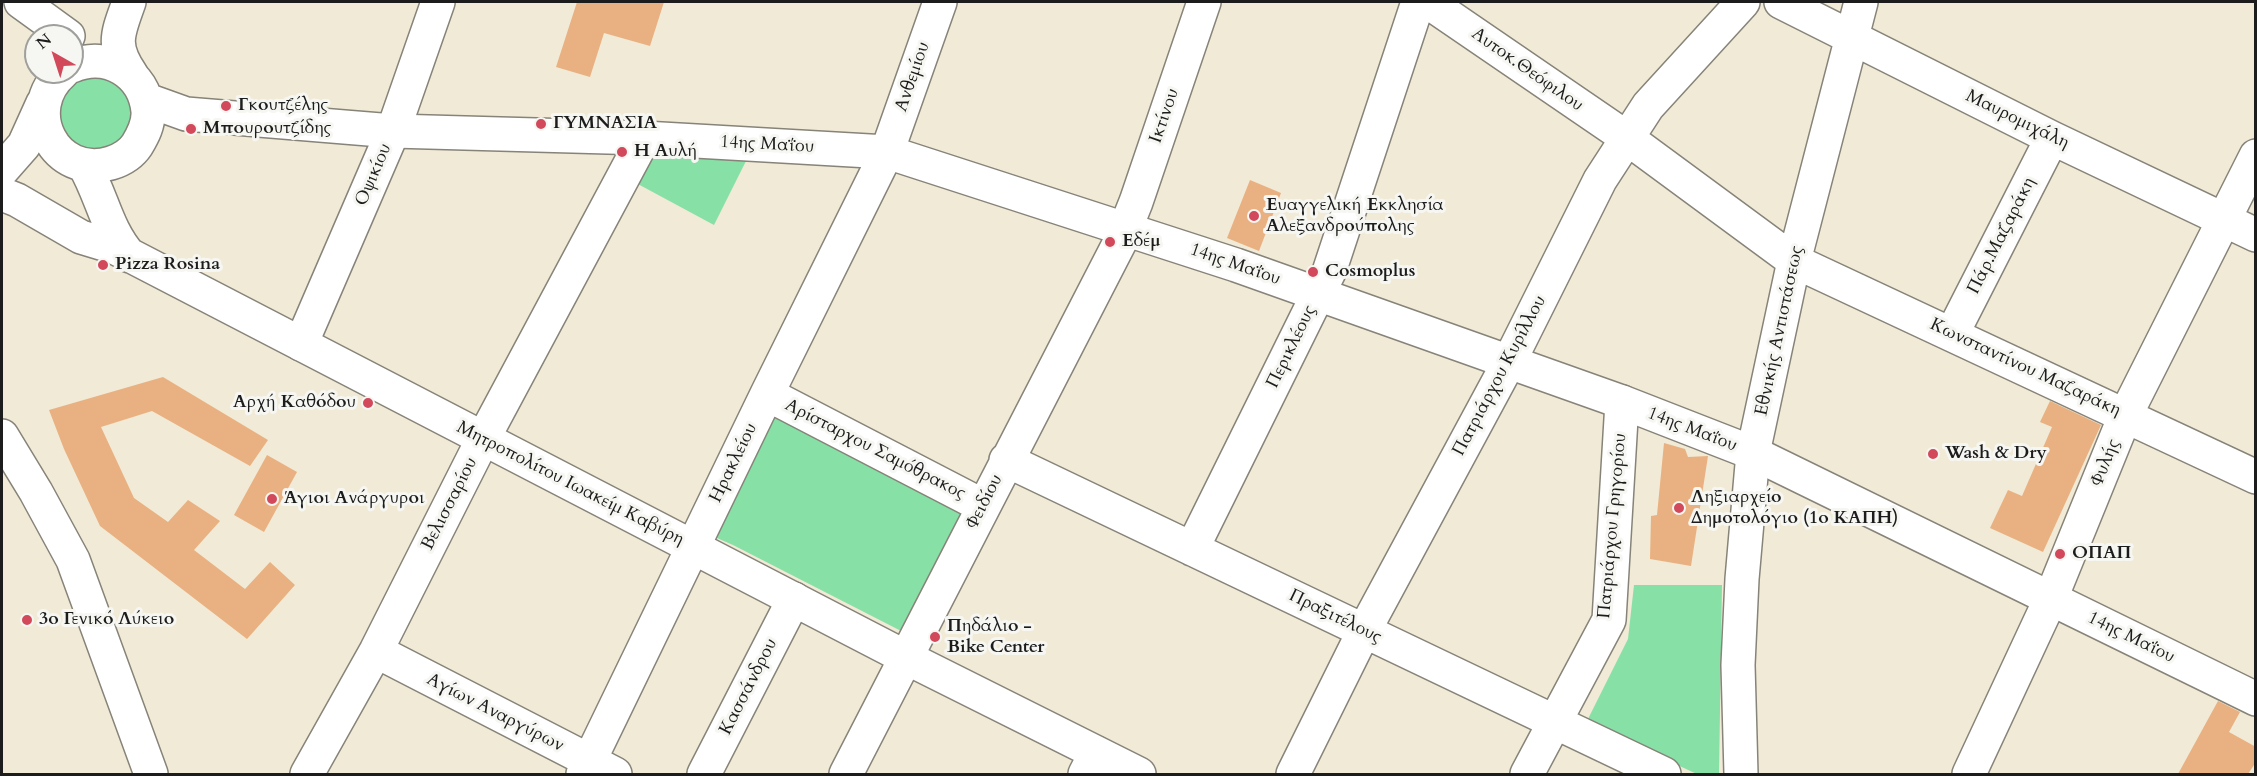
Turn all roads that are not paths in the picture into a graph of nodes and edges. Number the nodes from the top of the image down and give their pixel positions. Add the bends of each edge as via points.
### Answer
1 (9, 2) edge
2 (21, 2) edge
3 (129, 2) edge
4 (438, 2) edge
5 (940, 2) edge
6 (1204, 2) edge
7 (1418, 2) edge
8 (1428, 2) edge
9 (1743, 2) edge
10 (1781, 2) edge
11 (1861, 2) edge
12 (24, 24) edge
13 (51, 24) edge
14 (1852, 37) junction
15 (84, 72) edge
16 (58, 84) edge
17 (59, 84) edge
18 (139, 87) junction
19 (393, 131) junction
20 (644, 138) junction
21 (1627, 138) junction
22 (2052, 138) junction
23 (887, 152) junction
24 (2256, 156) edge
25 (76, 161) junction
26 (2, 170) edge
27 (2, 178) edge
28 (2, 194) edge
29 (2223, 219) junction
30 (1126, 230) junction
31 (2256, 235) edge
32 (130, 256) junction
33 (1794, 261) junction
34 (1318, 294) junction
35 (1952, 334) junction
36 (301, 344) junction
37 (1509, 362) junction
38 (767, 394) junction
39 (1622, 402) junction
40 (2126, 416) junction
41 (2, 436) edge
42 (483, 439) junction
43 (1753, 453) junction
44 (1006, 460) junction
45 (2256, 477) edge
46 (983, 506) junction
47 (693, 547) junction
48 (1192, 549) junction
49 (2051, 598) junction
50 (794, 599) junction
51 (1364, 631) junction
52 (376, 651) junction
53 (908, 658) junction
54 (2256, 699) edge
55 (1555, 722) junction
56 (1090, 764) edge
57 (596, 770) edge
58 (151, 774) edge
59 (307, 774) edge
60 (704, 774) edge
61 (846, 774) edge
62 (1139, 774) edge
63 (1293, 774) edge
64 (1527, 774) edge
65 (1664, 774) edge
66 (1741, 774) edge
67 (1969, 774) edge

1 - 12 street
2 - 13 street
3 - 18 street via 118,52
4 - 19 street, Οψικίου
5 - 23 street, Ανθεμίου
6 - 30 street, Ικτίνου
7 - 34 street, Περικλέους
8 - 21 street, Αυτοκ.Θεόφιλου
9 - 21 street, Πατριάρχου Κυρίλλου via 1648,106
10 - 14 street, Μαυρομιχάλη
11 - 14 street, Εθνικής Αντιστάσεως
14 - 22 street, Μαυρομιχάλη
14 - 33 street, Εθνικής Αντιστάσεως
15 - 18 street via 117,65
16 - 26 street via 24,145
17 - 25 street via 43,119 55,147
18 - 19 street, 14ης Μαΐου via 186,114
18 - 25 street via 148,118 134,150 102,165
19 - 20 street, 14ης Μαΐου
19 - 36 street, Οψικίου
20 - 23 street, 14ης Μαΐου
20 - 42 street, Βελισσαρίου
21 - 33 street, Αυτοκ.Θεόφιλου
21 - 37 street, Πατριάρχου Κυρίλλου via 1600,180
22 - 29 street, Μαυρομιχάλη
22 - 35 street, Πάρ.Μαζαράκη
23 - 30 street, 14ης Μαΐου
23 - 38 street, Ηρακλείου
24 - 29 street, Φυλής
25 - 27 street via 59,157
25 - 32 street via 96,187 109,225
28 - 32 street, Μητροπολίτου Ιωακείμ Καβύρη via 81,237
29 - 31 street, Μαυρομιχάλη
29 - 40 street, Φυλής
30 - 34 street, 14ης Μαΐου
30 - 44 street, Φειδίου
32 - 36 street, Μητροπολίτου Ιωακείμ Καβύρη
33 - 35 street, Κωνσταντίνου Μαζαράκη
33 - 43 street, Εθνικής Αντιστάσεως
34 - 37 street, 14ης Μαΐου
34 - 48 street, Περικλέους
35 - 40 street, Κωνσταντίνου Μαζαράκη
36 - 42 street, Μητροπολίτου Ιωακείμ Καβύρη
37 - 39 street, 14ης Μαΐου
37 - 51 street, Πατριάρχου Κυρίλλου
38 - 46 street, Αρίσταρχου Σαμόθρακος
38 - 47 street, Ηρακλείου
39 - 43 street, 14ης Μαΐου
39 - 55 street, Πατριάρχου Γρηγορίου via 1609,620
40 - 45 street, Κωνσταντίνου Μαζαράκη
40 - 49 street, Φυλής
41 - 58 street via 73,560
42 - 47 street, Μητροπολίτου Ιωακείμ Καβύρη
42 - 52 street, Βελισσαρίου
43 - 49 street, 14ης Μαΐου
43 - 66 street, Εθνικής Αντιστάσεως via 1738,665
44 - 46 street, Φειδίου
44 - 48 street, Πραξιτέλους
46 - 53 street, Φειδίου
47 - 50 street, Μητροπολίτου Ιωακείμ Καβύρη
47 - 57 street, Ηρακλείου
48 - 51 street, Πραξιτέλους
49 - 54 street, 14ης Μαΐου
49 - 67 street, Φυλής
50 - 53 street, Μητροπολίτου Ιωακείμ Καβύρη
50 - 60 street, Κασσάνδρου
51 - 55 street, Πραξιτέλους
51 - 63 street, Πατριάρχου Κυρίλλου
52 - 57 street, Αγίων Αναργύρων
52 - 59 street, Βελισσαρίου
53 - 56 street, Μητροπολίτου Ιωακείμ Καβύρη
53 - 61 street, Φειδίου
55 - 64 street, Πατριάρχου Γρηγορίου
55 - 65 street, Πραξιτέλους
56 - 62 street, Μητροπολίτου Ιωακείμ Καβύρη

